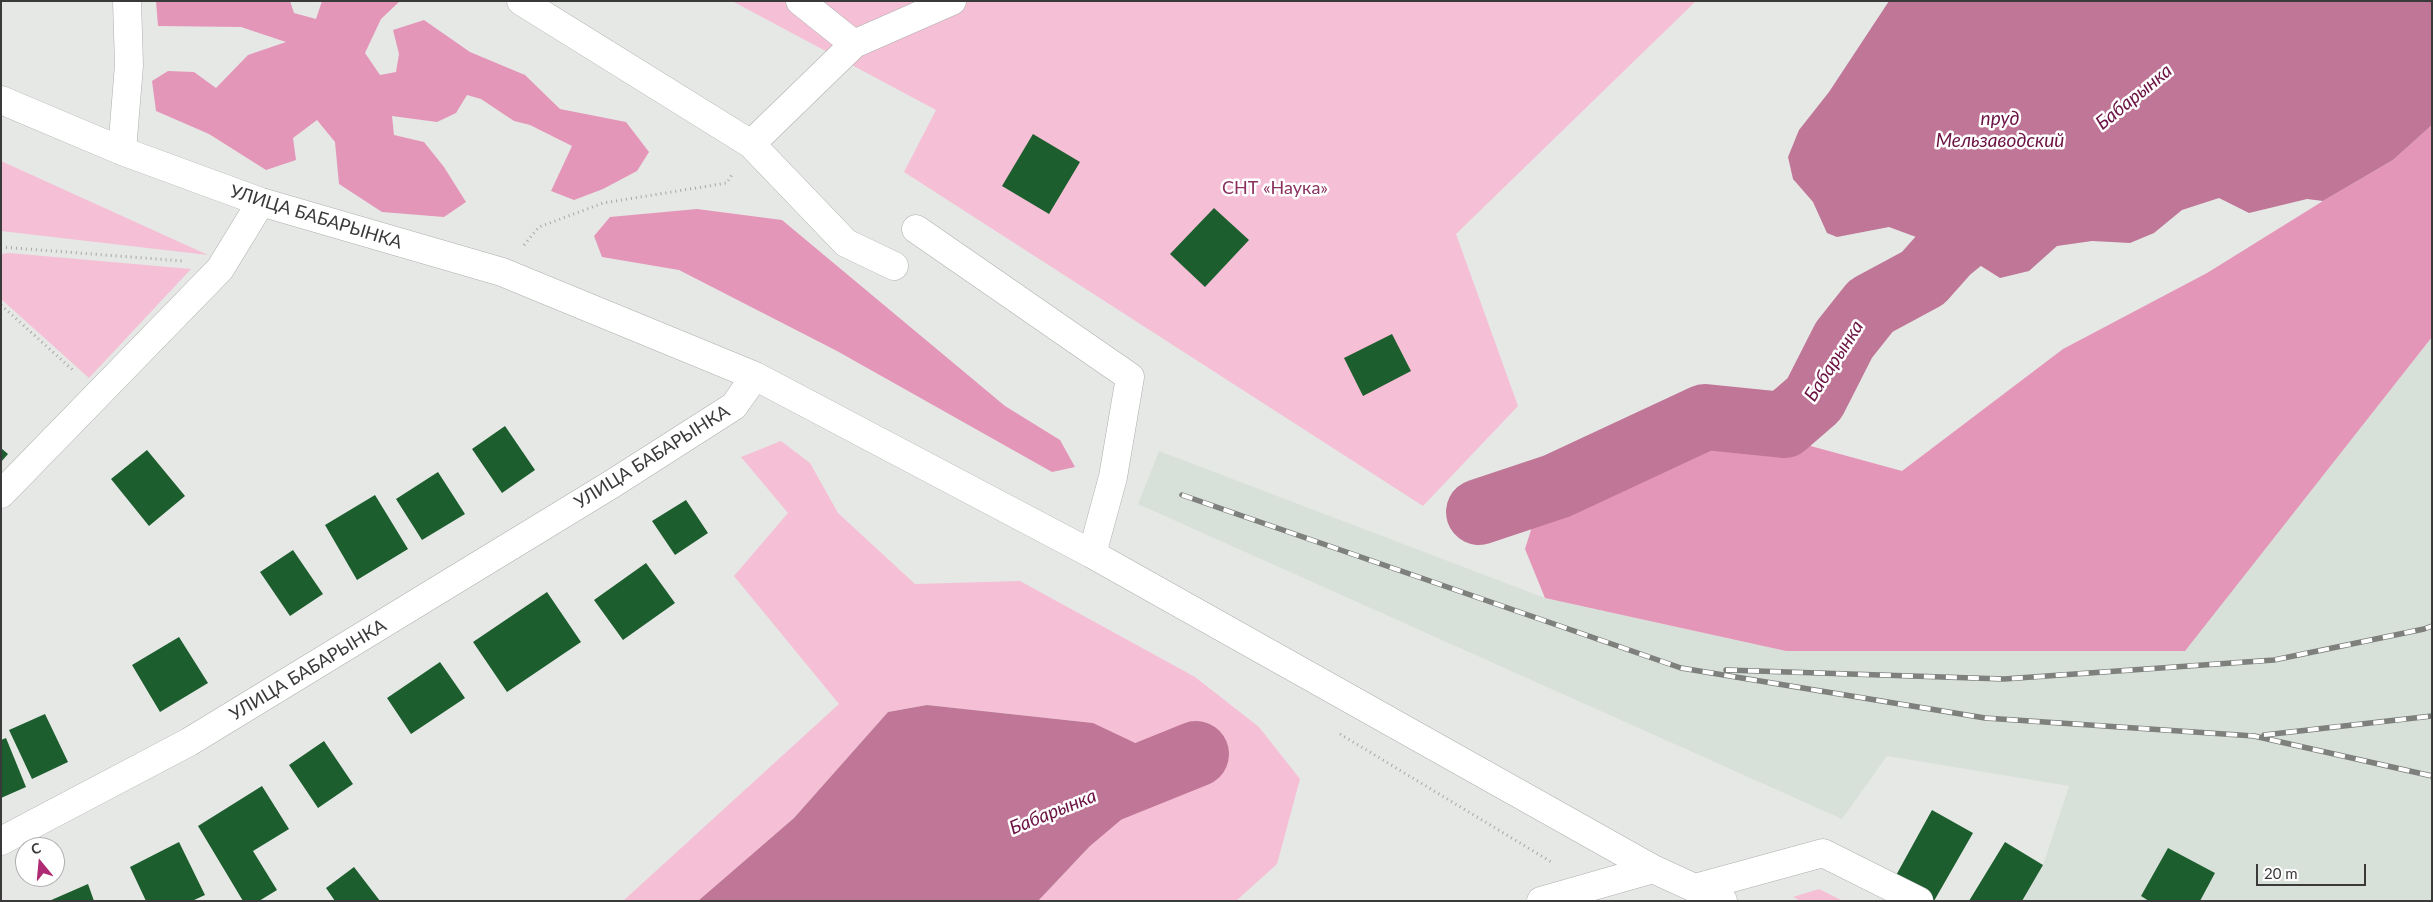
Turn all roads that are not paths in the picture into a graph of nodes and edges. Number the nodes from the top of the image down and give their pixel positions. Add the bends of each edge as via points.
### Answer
1 (127, 1) edge
2 (521, 1) edge
3 (800, 1) edge
4 (952, 1) edge
5 (854, 44) junction
6 (1, 100) edge
7 (751, 144) junction
8 (122, 151) junction
9 (261, 202) junction
10 (916, 229) dead end
11 (894, 266) dead end
12 (755, 376) junction
13 (1, 494) edge
14 (1092, 554) junction
15 (1, 841) edge
16 (1653, 869) junction
17 (1695, 888) junction
18 (1541, 901) edge
19 (1723, 901) edge
20 (1919, 901) edge

1 - 8 street via 129,65
2 - 7 street
3 - 5 street
4 - 5 street
5 - 7 street
6 - 8 street, УЛИЦА БАБАРЫНКА
7 - 11 street via 846,243
8 - 9 street, УЛИЦА БАБАРЫНКА
9 - 12 street, УЛИЦА БАБАРЫНКА via 502,272
9 - 13 street via 220,269
10 - 14 street via 1130,377 1113,477
12 - 14 street
12 - 15 street, УЛИЦА БАБАРЫНКА via 734,406 612,484 189,742
14 - 16 street
16 - 17 street
16 - 18 street
17 - 19 street
17 - 20 street via 1823,853

